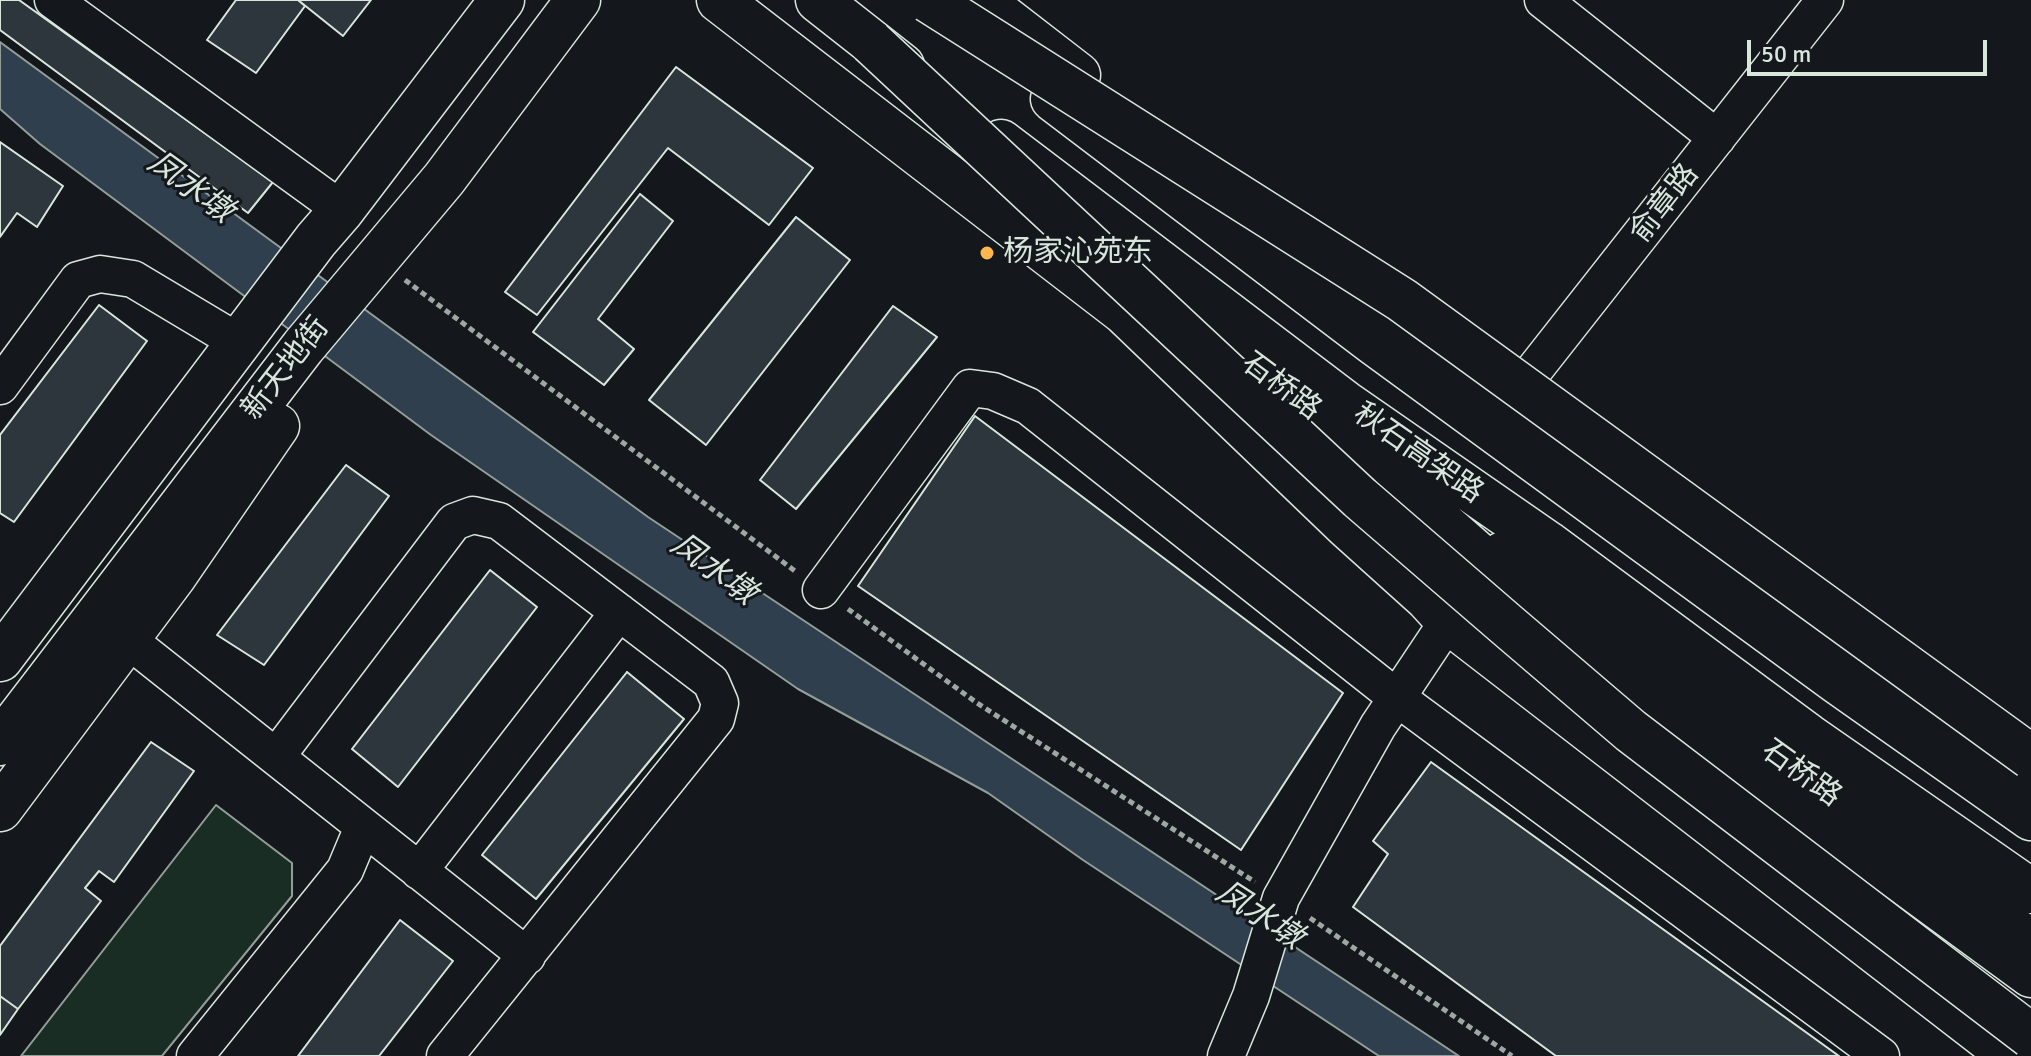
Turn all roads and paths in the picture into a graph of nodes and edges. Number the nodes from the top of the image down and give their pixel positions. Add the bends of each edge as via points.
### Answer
1 (53, 0) edge
2 (502, 0) edge
3 (578, 0) edge
4 (719, 0) edge
5 (765, 0) edge
6 (818, 0) edge
7 (925, 0) edge
8 (981, 0) edge
9 (1543, 0) edge
10 (1825, 0) edge
11 (871, 42) junction
12 (1717, 138) junction
13 (444, 179) junction
14 (329, 225) junction
15 (386, 264) junction
16 (355, 297) junction
17 (245, 336) junction
18 (311, 356) junction
19 (0, 386) edge
20 (1504, 408) junction
21 (1327, 422) junction
22 (821, 590) junction
23 (619, 612) junction
24 (1448, 621) junction
25 (127, 639) junction
26 (0, 659) edge
27 (1396, 697) junction
28 (0, 743) edge
29 (276, 757) junction
30 (2031, 757) edge
31 (2031, 788) edge
32 (2, 806) edge
33 (2031, 818) edge
34 (363, 827) junction
35 (419, 871) junction
36 (2031, 891) edge
37 (1276, 914) junction
38 (2031, 942) edge
39 (527, 956) junction
40 (2031, 975) edge
41 (2031, 1036) edge
42 (195, 1056) edge
43 (445, 1056) edge
44 (1226, 1056) edge
45 (1512, 1056) edge
46 (1881, 1056) edge
47 (2011, 1056) edge

1 - 14 street
2 - 14 main road, 新天地街
3 - 13 main road, 新天地街
4 - 24 main road via 1124,312
5 - 21 main road, 石桥路
6 - 11 main road, 秋石高架路
7 - 30 main road, bridge via 1402,300
7 - 33 main road, 秋石高架路, bridge via 1386,351
8 - 20 main road
9 - 12 street
10 - 12 street, 俞章路
11 - 36 main road, 秋石高架路, bridge via 1345,403
11 - 41 main road, bridge via 1360,498 1507,625 1631,731
12 - 20 street, 俞章路
13 - 15 main road
13 - 16 main road, 新天地街
14 - 17 main road, 新天地街
15 - 16 main road
15 - 22 path
16 - 18 main road, 新天地街
17 - 19 street via 133,279 100,274 78,280
17 - 26 main road, 新天地街
18 - 25 main road via 174,576
18 - 28 main road, 新天地街
20 - 31 main road
21 - 38 main road, 石桥路
21 - 40 main road via 1582,646
22 - 27 street via 970,388 993,391 1028,406
22 - 37 path
23 - 29 street via 499,521 473,515 454,522
23 - 35 street
23 - 39 street via 711,682 720,703 716,719
24 - 27 street
24 - 47 main road
25 - 29 street
25 - 32 main road
27 - 37 street
27 - 46 street
29 - 34 street
34 - 35 street
34 - 42 street via 345,870
35 - 39 street
37 - 44 street
37 - 45 path
39 - 43 street

